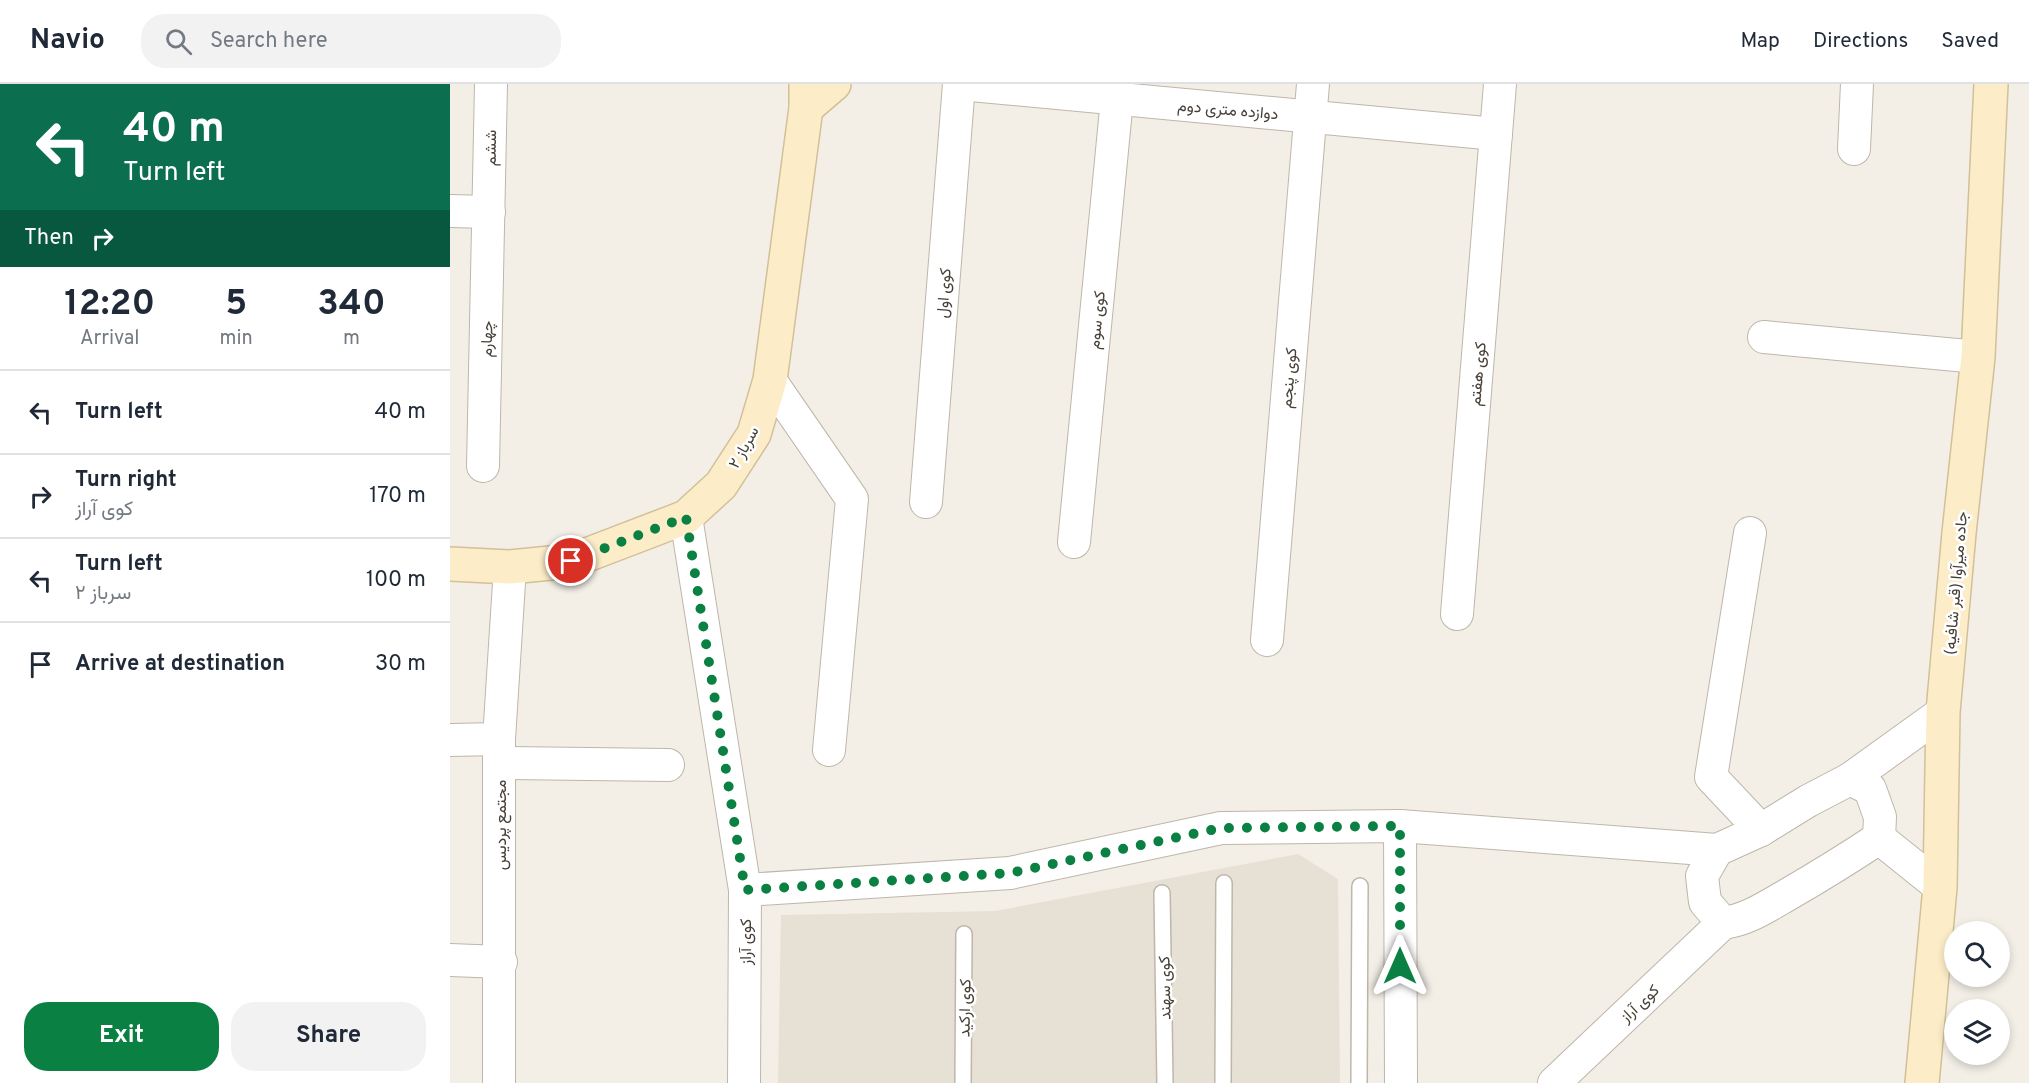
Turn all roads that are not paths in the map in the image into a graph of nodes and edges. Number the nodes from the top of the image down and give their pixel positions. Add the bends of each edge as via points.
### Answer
1 (491, 84) edge
2 (834, 84) edge
3 (960, 84) edge
4 (1313, 84) edge
5 (1500, 84) edge
6 (1857, 84) edge
7 (1991, 84) edge
8 (1072, 89) edge
9 (806, 96) edge
10 (1117, 99) junction
11 (1310, 116) junction
12 (1496, 134) junction
13 (1854, 149) dead end
14 (450, 211) edge
15 (489, 212) junction
16 (1764, 337) dead end
17 (1978, 357) junction
18 (770, 380) junction
19 (483, 466) dead end
20 (926, 502) dead end
21 (686, 517) junction
22 (1750, 534) dead end
23 (1074, 542) dead end
24 (450, 564) edge
25 (510, 567) junction
26 (1457, 614) dead end
27 (1267, 640) dead end
28 (1943, 712) junction
29 (450, 740) edge
30 (829, 750) dead end
31 (499, 751) junction
32 (668, 765) dead end
33 (1850, 779) junction
34 (1400, 826) junction
35 (1761, 830) junction
36 (1879, 838) junction
37 (1717, 850) junction
38 (1224, 884) dead end
39 (1360, 886) dead end
40 (1940, 887) junction
41 (745, 890) junction
42 (1162, 893) dead end
43 (1723, 923) junction
44 (964, 934) dead end
45 (450, 960) edge
46 (501, 962) junction
47 (499, 1083) edge
48 (744, 1083) edge
49 (963, 1083) edge
50 (1165, 1083) edge
51 (1223, 1083) edge
52 (1359, 1083) edge
53 (1401, 1083) edge
54 (1554, 1083) edge
55 (1922, 1083) edge

1 - 15 street, ششم
2 - 9 street
3 - 8 street, دوازده متری دوم
3 - 20 street, کوی اول
4 - 11 street, کوی پنجم
5 - 12 street, کوی هفتم
6 - 13 street
7 - 17 street, جاده میرآوا (قبر شافیه)
8 - 10 street, دوازده متری دوم
9 - 18 street, سرباز ۲
10 - 11 street, دوازده متری دوم
10 - 23 street, کوی سوم
11 - 12 street, دوازده متری دوم
11 - 27 street, کوی پنجم
12 - 26 street, کوی هفتم
14 - 15 street
15 - 19 street, چهارم
16 - 17 street
17 - 28 street, جاده میرآوا (قبر شافیه)
18 - 21 street, سرباز ۲ via 754,434 721,485
18 - 30 street via 852,499
21 - 25 street, سرباز ۲ via 571,561
21 - 41 street, کوی آراز
22 - 35 street via 1710,777
24 - 25 street, سرباز ۲
25 - 31 street, مجتمع پردیس
28 - 33 street
28 - 40 street, جاده میرآوا (قبر شافیه)
29 - 31 street
31 - 32 street
31 - 46 street, مجتمع پردیس
33 - 35 street
33 - 36 street via 1870,789 1881,817
34 - 37 street
34 - 41 street via 1221,828 1010,873
34 - 53 street
35 - 37 street
36 - 40 street
36 - 43 street via 1740,921
37 - 43 street via 1702,876 1705,902
38 - 51 lane
39 - 52 lane
40 - 55 street, جاده میرآوا (قبر شافیه)
41 - 48 street, کوی آراز
42 - 50 lane, کوی سهند
43 - 54 street, کوی آراز
44 - 49 lane, کوی ارکید
45 - 46 street
46 - 47 street, مجتمع پردیس

